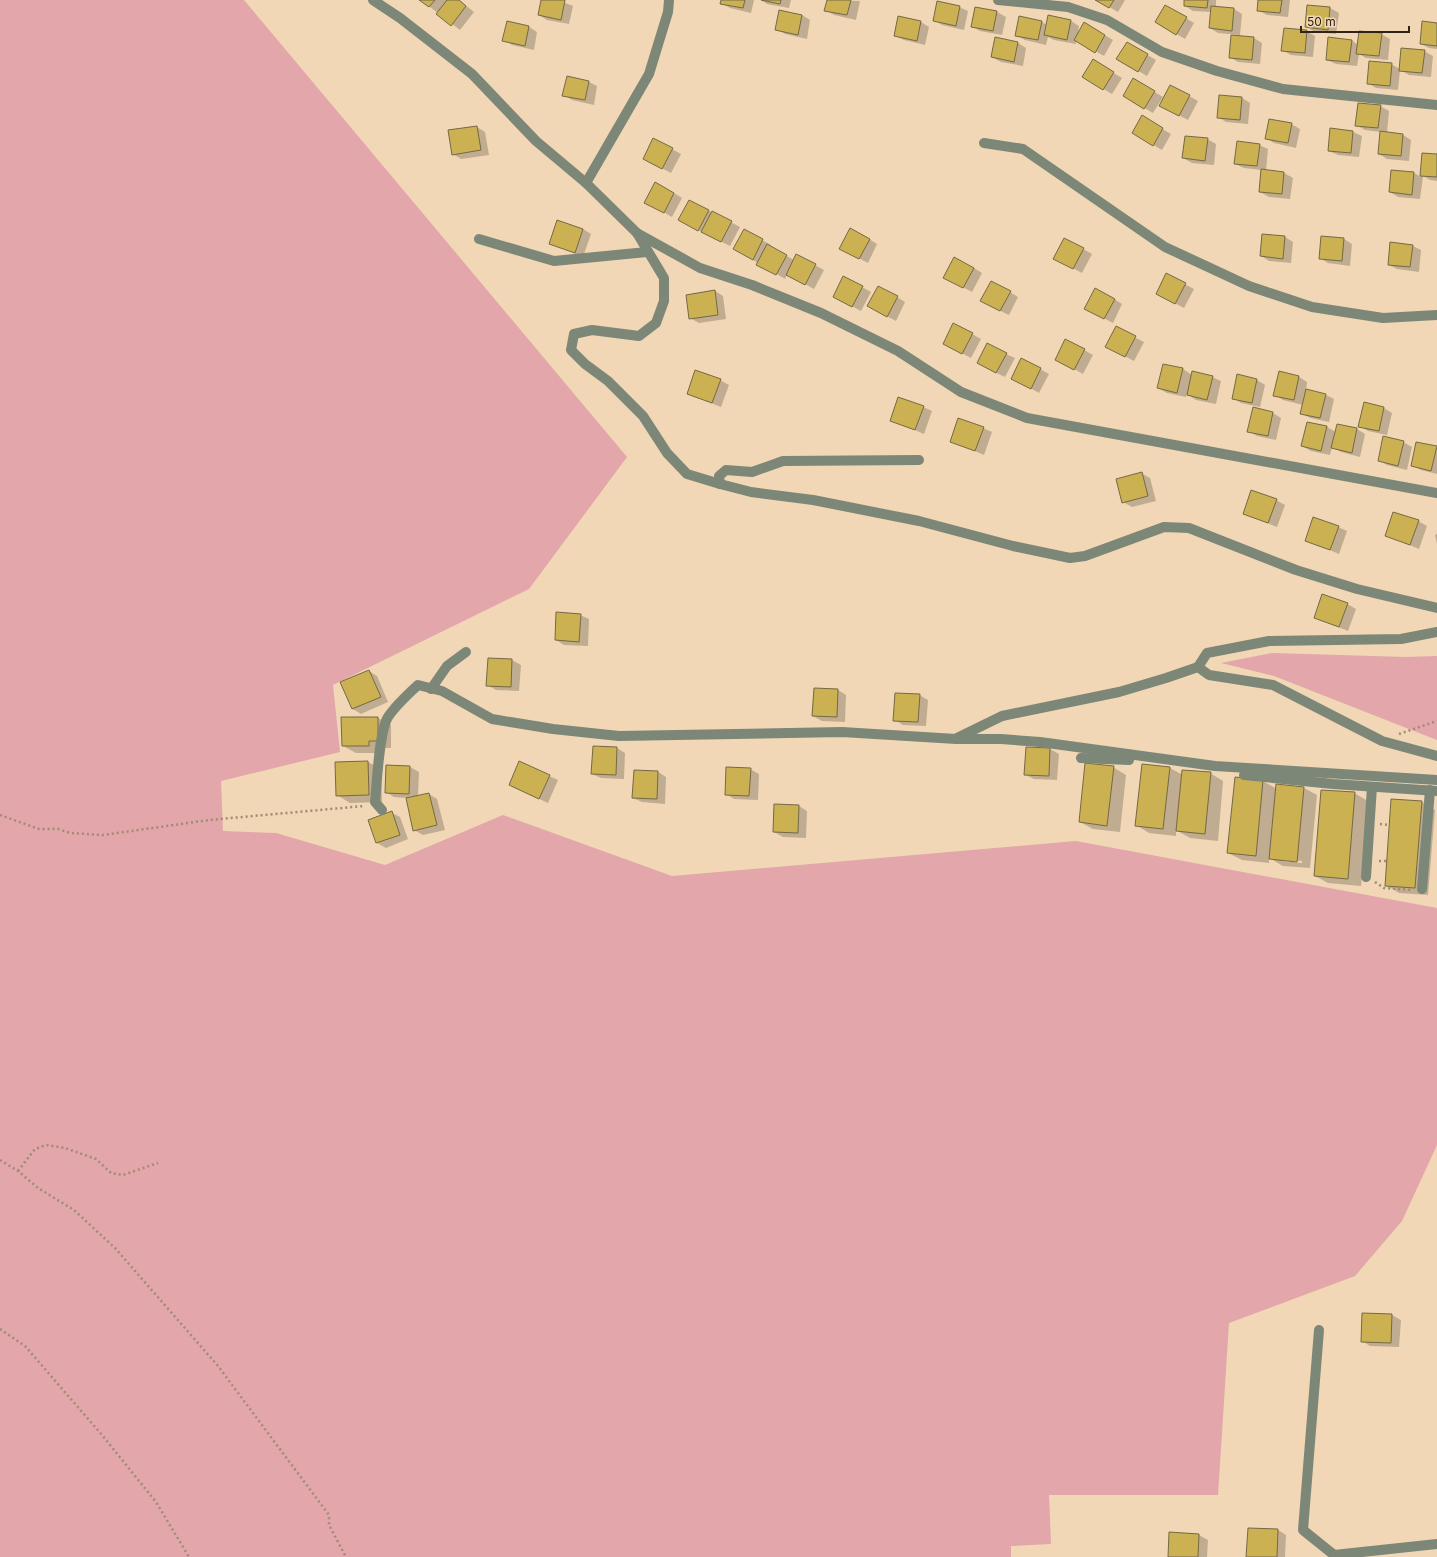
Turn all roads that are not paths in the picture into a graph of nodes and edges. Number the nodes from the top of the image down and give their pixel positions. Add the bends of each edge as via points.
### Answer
1 (373, 0) edge
2 (669, 0) edge
3 (998, 0) edge
4 (1437, 105) edge
5 (984, 143) dead end
6 (586, 183) junction
7 (637, 233) junction
8 (479, 239) dead end
9 (647, 252) junction
10 (1437, 315) edge
11 (919, 460) dead end
12 (720, 484) junction
13 (1437, 492) edge
14 (1437, 608) edge
15 (1437, 632) edge
16 (466, 652) dead end
17 (1198, 667) junction
18 (431, 689) junction
19 (956, 739) junction
20 (1437, 756) edge
21 (1081, 758) dead end
22 (1437, 780) edge
23 (1372, 787) junction
24 (1433, 791) edge
25 (382, 810) dead end
26 (1366, 877) road end
27 (1422, 889) road end
28 (1318, 1330) dead end
29 (1437, 1544) edge
30 (1332, 1556) edge

1 - 6 street via 472,74 536,141
2 - 6 street via 668,12 650,74
3 - 4 street via 1068,7 1108,20 1162,52 1216,71 1283,89
5 - 10 street via 1023,148 1165,247 1249,286 1312,307 1383,318
6 - 7 street
7 - 9 street
7 - 13 street via 700,268 752,285 821,313 898,351 961,392 1027,418
8 - 9 street via 554,261
9 - 12 street via 664,278 664,301 656,323 640,336 592,330 574,334 571,350 608,381 643,416 667,453 687,474
11 - 12 street via 783,461 752,472 726,470 720,476
12 - 14 street via 751,492 813,500 919,521 1070,558 1085,556 1164,527 1189,528 1296,570 1357,589
15 - 17 street via 1401,639 1269,641 1207,654
16 - 18 street via 447,666
17 - 19 street via 1119,692 1002,716
17 - 20 street via 1209,675 1273,685 1382,741
18 - 19 street via 442,691 492,719 619,736 842,732
18 - 25 street via 418,685 387,718 380,749 375,802
19 - 22 street via 1040,742 1215,766
21 - 23 street via 1139,761 1226,773
23 - 24 street
23 - 26 street
24 - 27 street
28 - 30 street via 1303,1530
29 - 30 street

